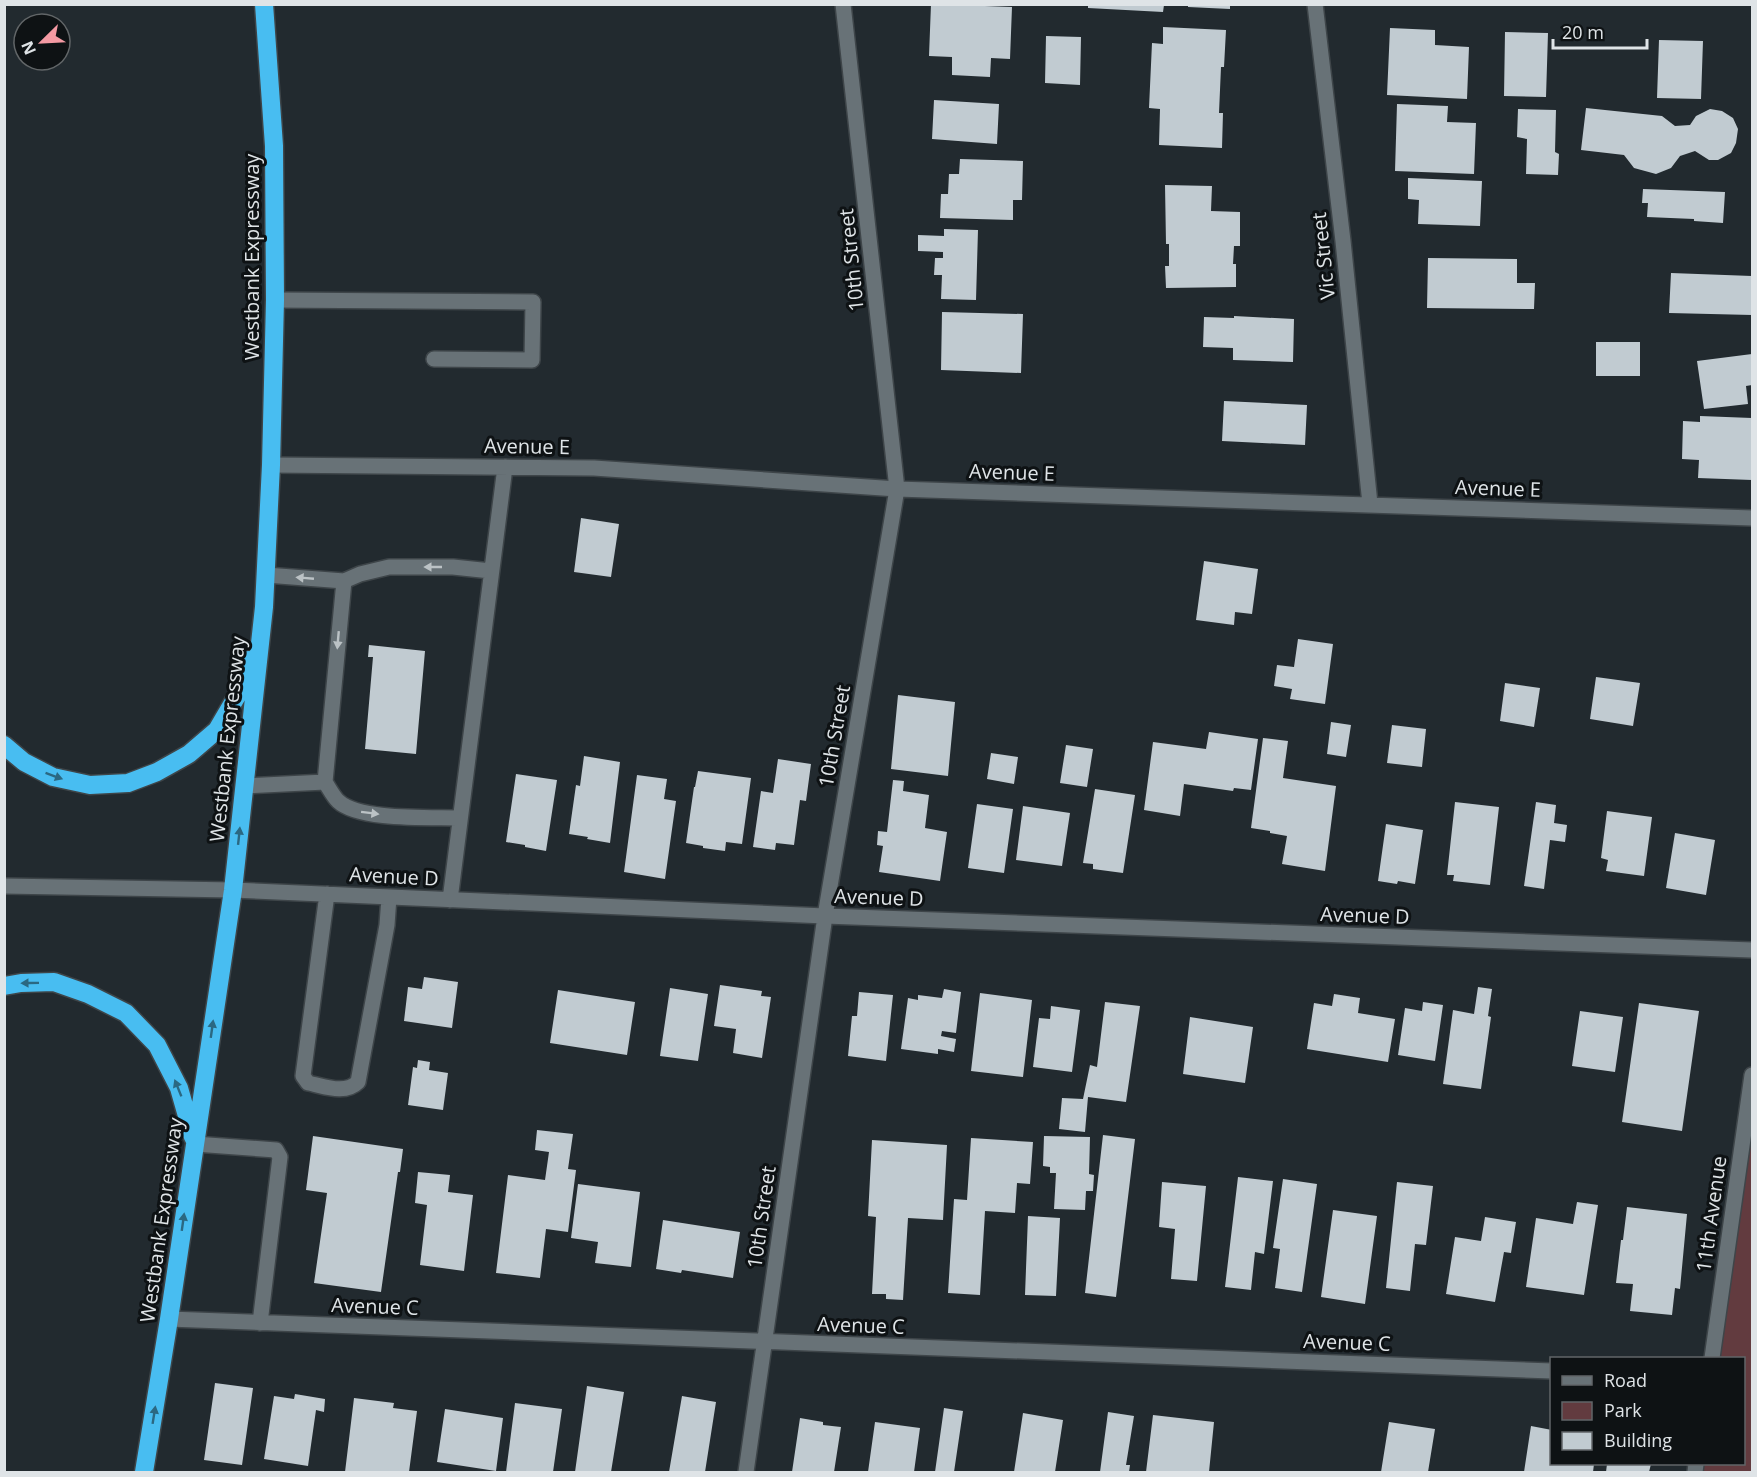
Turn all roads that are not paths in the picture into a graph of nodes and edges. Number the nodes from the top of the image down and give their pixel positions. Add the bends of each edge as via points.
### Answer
1 (264, 4) edge
2 (843, 4) edge
3 (1315, 4) edge
4 (275, 300) junction
5 (434, 359) dead end
6 (271, 465) junction
7 (505, 467) junction
8 (897, 489) junction
9 (1370, 504) junction
10 (1752, 518) edge
11 (491, 571) junction
12 (266, 575) junction
13 (344, 581) junction
14 (264, 607) junction
15 (4, 745) edge
16 (325, 782) junction
17 (244, 786) junction
18 (460, 818) junction
19 (4, 886) edge
20 (233, 890) junction
21 (327, 894) junction
22 (389, 897) junction
23 (450, 900) junction
24 (825, 916) junction
25 (1752, 950) edge
26 (4, 986) edge
27 (1752, 1075) edge
28 (195, 1144) junction
29 (169, 1319) junction
30 (260, 1323) junction
31 (764, 1343) junction
32 (1712, 1357) edge
33 (1550, 1371) edge
34 (144, 1473) edge
35 (746, 1473) edge

1 - 4 highway, Westbank Expressway via 274,146
2 - 8 street, 10th Street
3 - 9 street, Vic Street
4 - 5 street via 532,302 532,360
4 - 6 highway, Westbank Expressway
6 - 7 street, Avenue E
6 - 12 highway, Westbank Expressway
7 - 8 street, Avenue E via 594,468
7 - 11 street
8 - 9 street, Avenue E
8 - 24 street, 10th Street
9 - 10 street, Avenue E
11 -> 13 street via 389,567
11 - 18 street
13 -> 12 street
12 - 14 highway, Westbank Expressway
13 -> 16 street
15 -> 14 highway via 24,762 53,777 90,785 128,783 157,772 189,754 217,730 241,689
14 - 17 highway, Westbank Expressway
16 - 17 street
16 -> 18 street via 338,801 355,811
20 -> 17 highway, Westbank Expressway
18 - 23 street
19 - 20 street, Avenue D
20 - 21 street, Avenue D
28 -> 20 highway, Westbank Expressway
21 - 22 street, Avenue D
21 - 22 street via 303,1076 308,1083 344,1089 358,1082
22 - 23 street, Avenue D
23 - 24 street, Avenue D
24 - 25 street, Avenue D
24 - 31 street, 10th Street
28 -> 26 highway via 179,1088 157,1046 126,1013 54,982
27 - 32 street, 11th Avenue
29 -> 28 highway, Westbank Expressway
28 - 30 street via 276,1150 280,1157
29 - 30 street, Avenue C
34 -> 29 highway, Westbank Expressway
30 - 31 street, Avenue C
31 - 33 street, Avenue C
31 - 35 street, 10th Street

